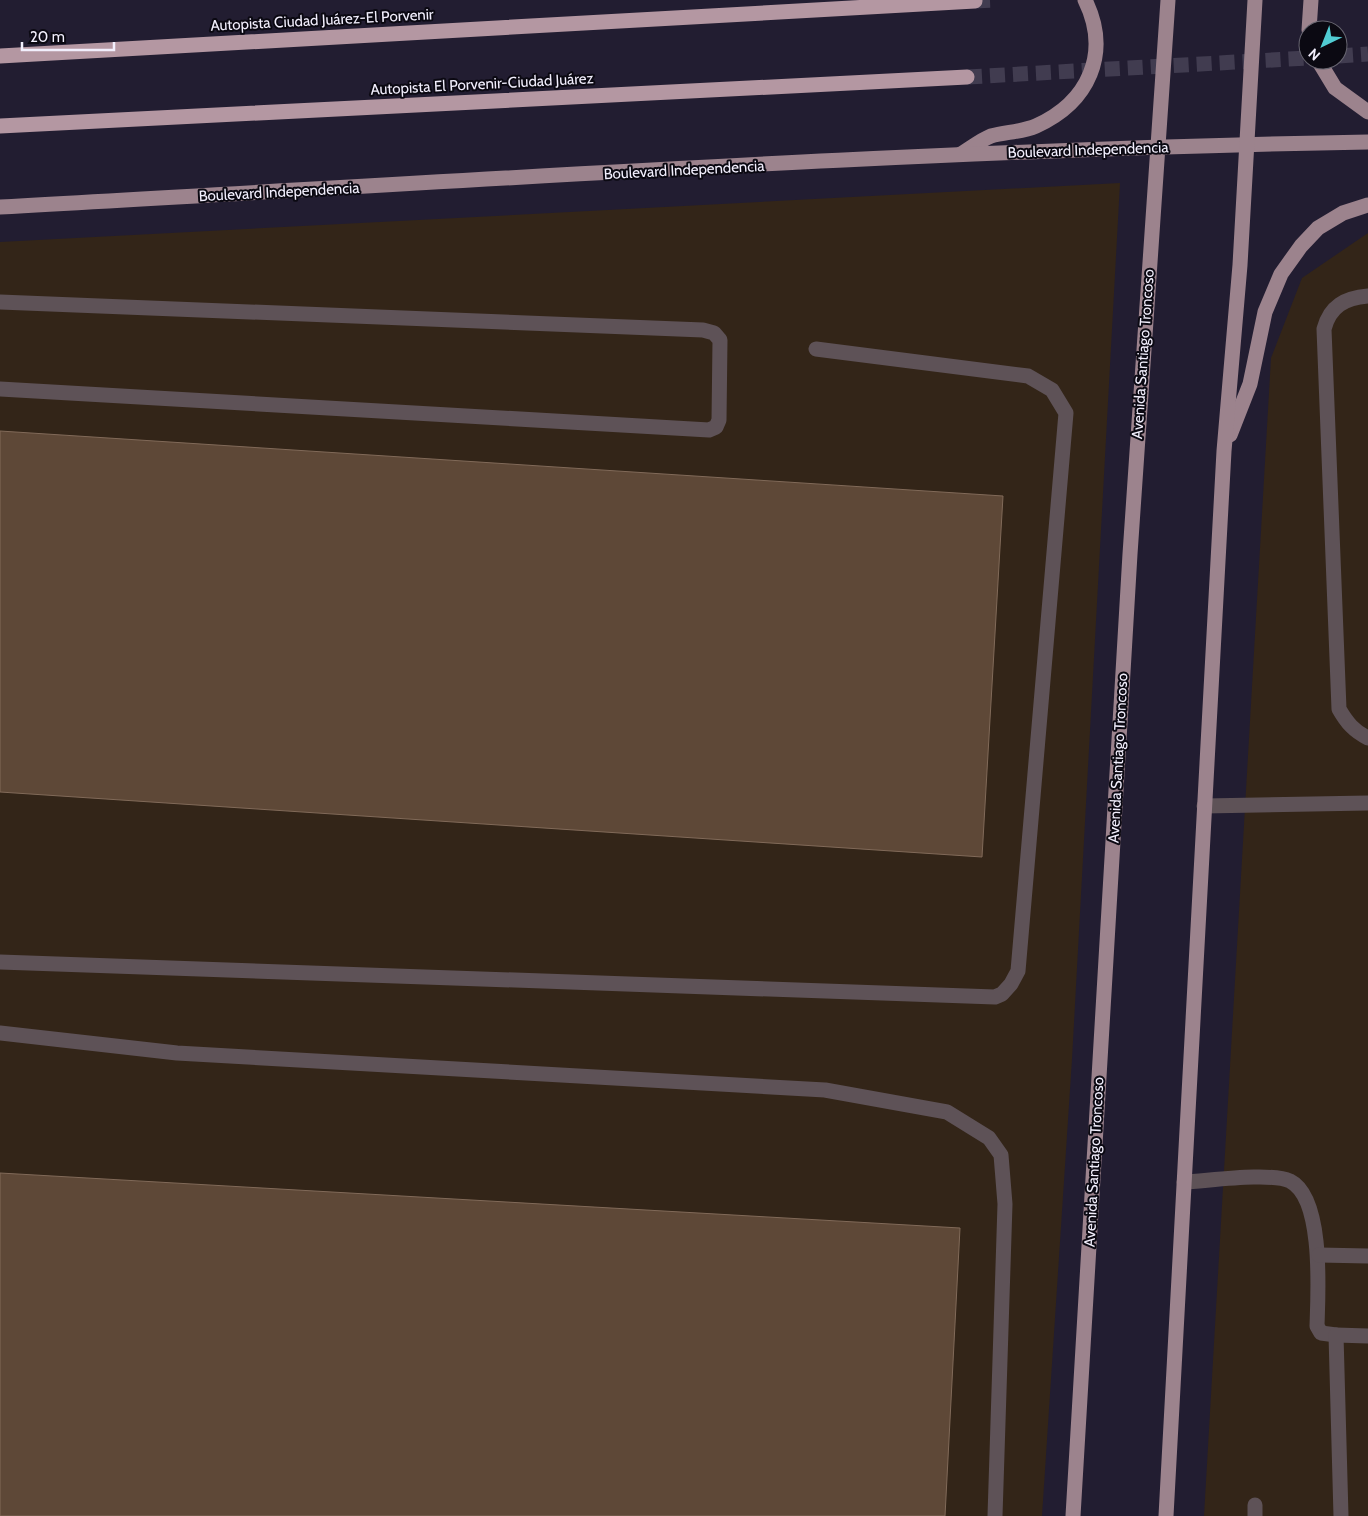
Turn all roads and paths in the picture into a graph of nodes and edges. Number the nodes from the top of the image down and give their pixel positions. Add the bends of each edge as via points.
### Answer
1 (1085, 0) edge
2 (1168, 0) edge
3 (1255, 0) edge
4 (1311, 0) edge
5 (975, 1) dead end
6 (1310, 20) edge
7 (0, 56) edge
8 (1324, 70) edge
9 (967, 77) tunnel mouth
10 (1368, 112) edge
11 (0, 126) edge
12 (1368, 142) edge
13 (1248, 144) junction
14 (1157, 147) junction
15 (960, 155) junction
16 (1368, 205) edge
17 (0, 207) edge
18 (1368, 296) edge
19 (0, 302) edge
20 (816, 350) dead end
21 (0, 389) edge
22 (1224, 451) junction
23 (1368, 738) edge
24 (1368, 803) edge
25 (1204, 806) junction
26 (0, 962) edge
27 (0, 1033) edge
28 (1184, 1182) junction
29 (1319, 1255) junction
30 (1368, 1256) edge
31 (1336, 1335) junction
32 (1368, 1336) edge
33 (994, 1516) edge
34 (1073, 1516) edge
35 (1166, 1516) edge
36 (1341, 1516) edge

1 - 15 main road via 1093,17 1097,45 1093,73 1081,92 1060,112 1035,126 990,137
2 - 14 main road, Avenida Santiago Troncoso
3 - 13 main road
4 - 6 main road
5 - 7 highway, Autopista Ciudad Juárez-El Porvenir
8 - 10 main road via 1335,88
9 - 11 highway, Autopista El Porvenir-Ciudad Juárez
12 - 13 main road, Boulevard Independencia
13 - 14 main road, Boulevard Independencia
13 - 22 main road
14 - 15 main road, Boulevard Independencia
14 - 34 main road, Avenida Santiago Troncoso via 1128,574
15 - 17 main road, Boulevard Independencia
16 - 22 main road via 1344,213 1318,228 1281,274 1265,312 1250,384
18 - 23 lane via 1353,297 1338,305 1326,320 1324,329 1339,709 1356,732
19 - 21 lane via 703,330 714,333 720,340 719,420 716,427 709,430
20 - 26 lane via 1028,376 1052,390 1066,413 1018,971 1002,994 995,997
22 - 25 main road
24 - 25 lane
25 - 28 main road
27 - 33 lane via 177,1053 825,1090 947,1112 989,1138 1001,1155 1005,1204
28 - 29 lane via 1268,1177 1290,1182 1306,1195
28 - 35 main road
29 - 30 lane
29 - 31 lane via 1317,1326 1321,1333
31 - 32 lane
31 - 36 lane

